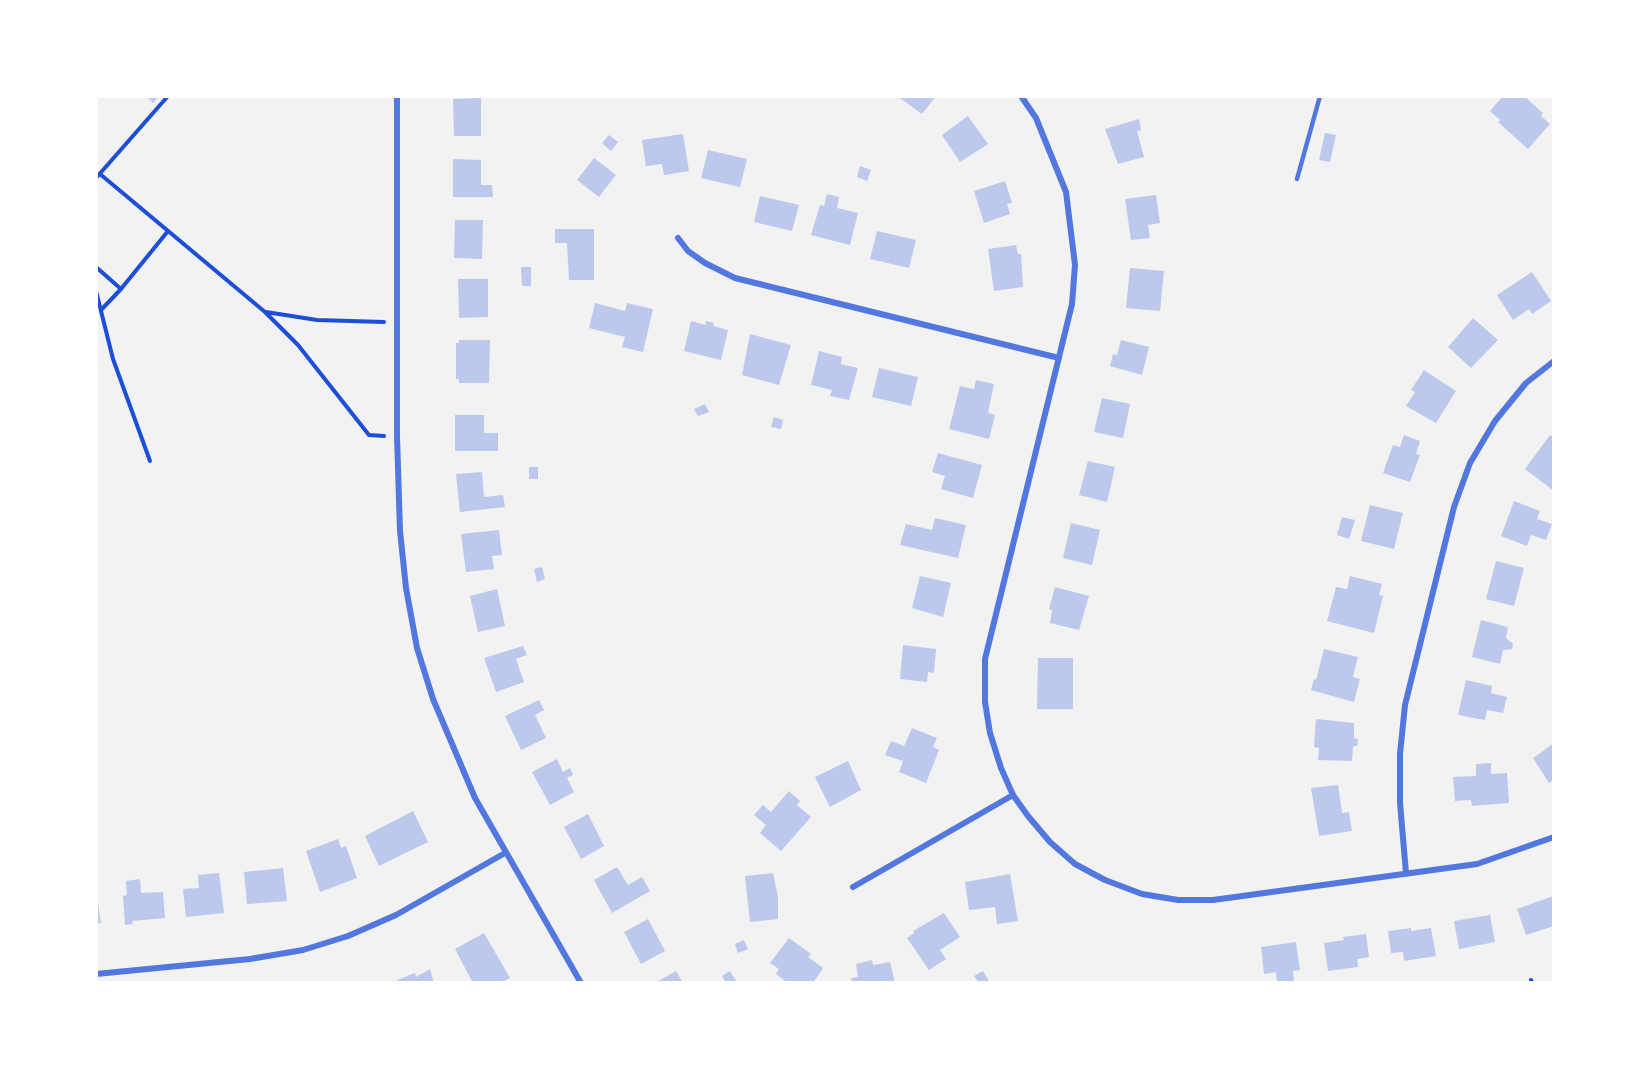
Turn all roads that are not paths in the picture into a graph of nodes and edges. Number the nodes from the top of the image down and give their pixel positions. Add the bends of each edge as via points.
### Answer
1 (397, 96) edge
2 (1020, 96) edge
3 (1320, 96) edge
4 (1297, 179) dead end
5 (678, 238) dead end
6 (1059, 358) junction
7 (1554, 361) edge
8 (1013, 795) junction
9 (1554, 837) edge
10 (505, 853) junction
11 (1406, 873) junction
12 (853, 887) dead end
13 (96, 974) edge
14 (581, 983) edge

1 - 10 street via 397,436 406,588 417,648 433,699 455,756
2 - 6 street via 1036,118 1054,158 1066,192 1073,233 1072,304
3 - 4 lane
5 - 6 street via 705,263 735,278
6 - 8 street via 985,659 990,733
7 - 11 street via 1526,383 1495,421 1470,463 1454,507 1405,705 1400,803
8 - 11 street via 1050,842 1076,864 1142,894 1213,900
8 - 12 street
9 - 11 street via 1477,864
10 - 13 street via 396,915 303,950 250,960
10 - 14 street

